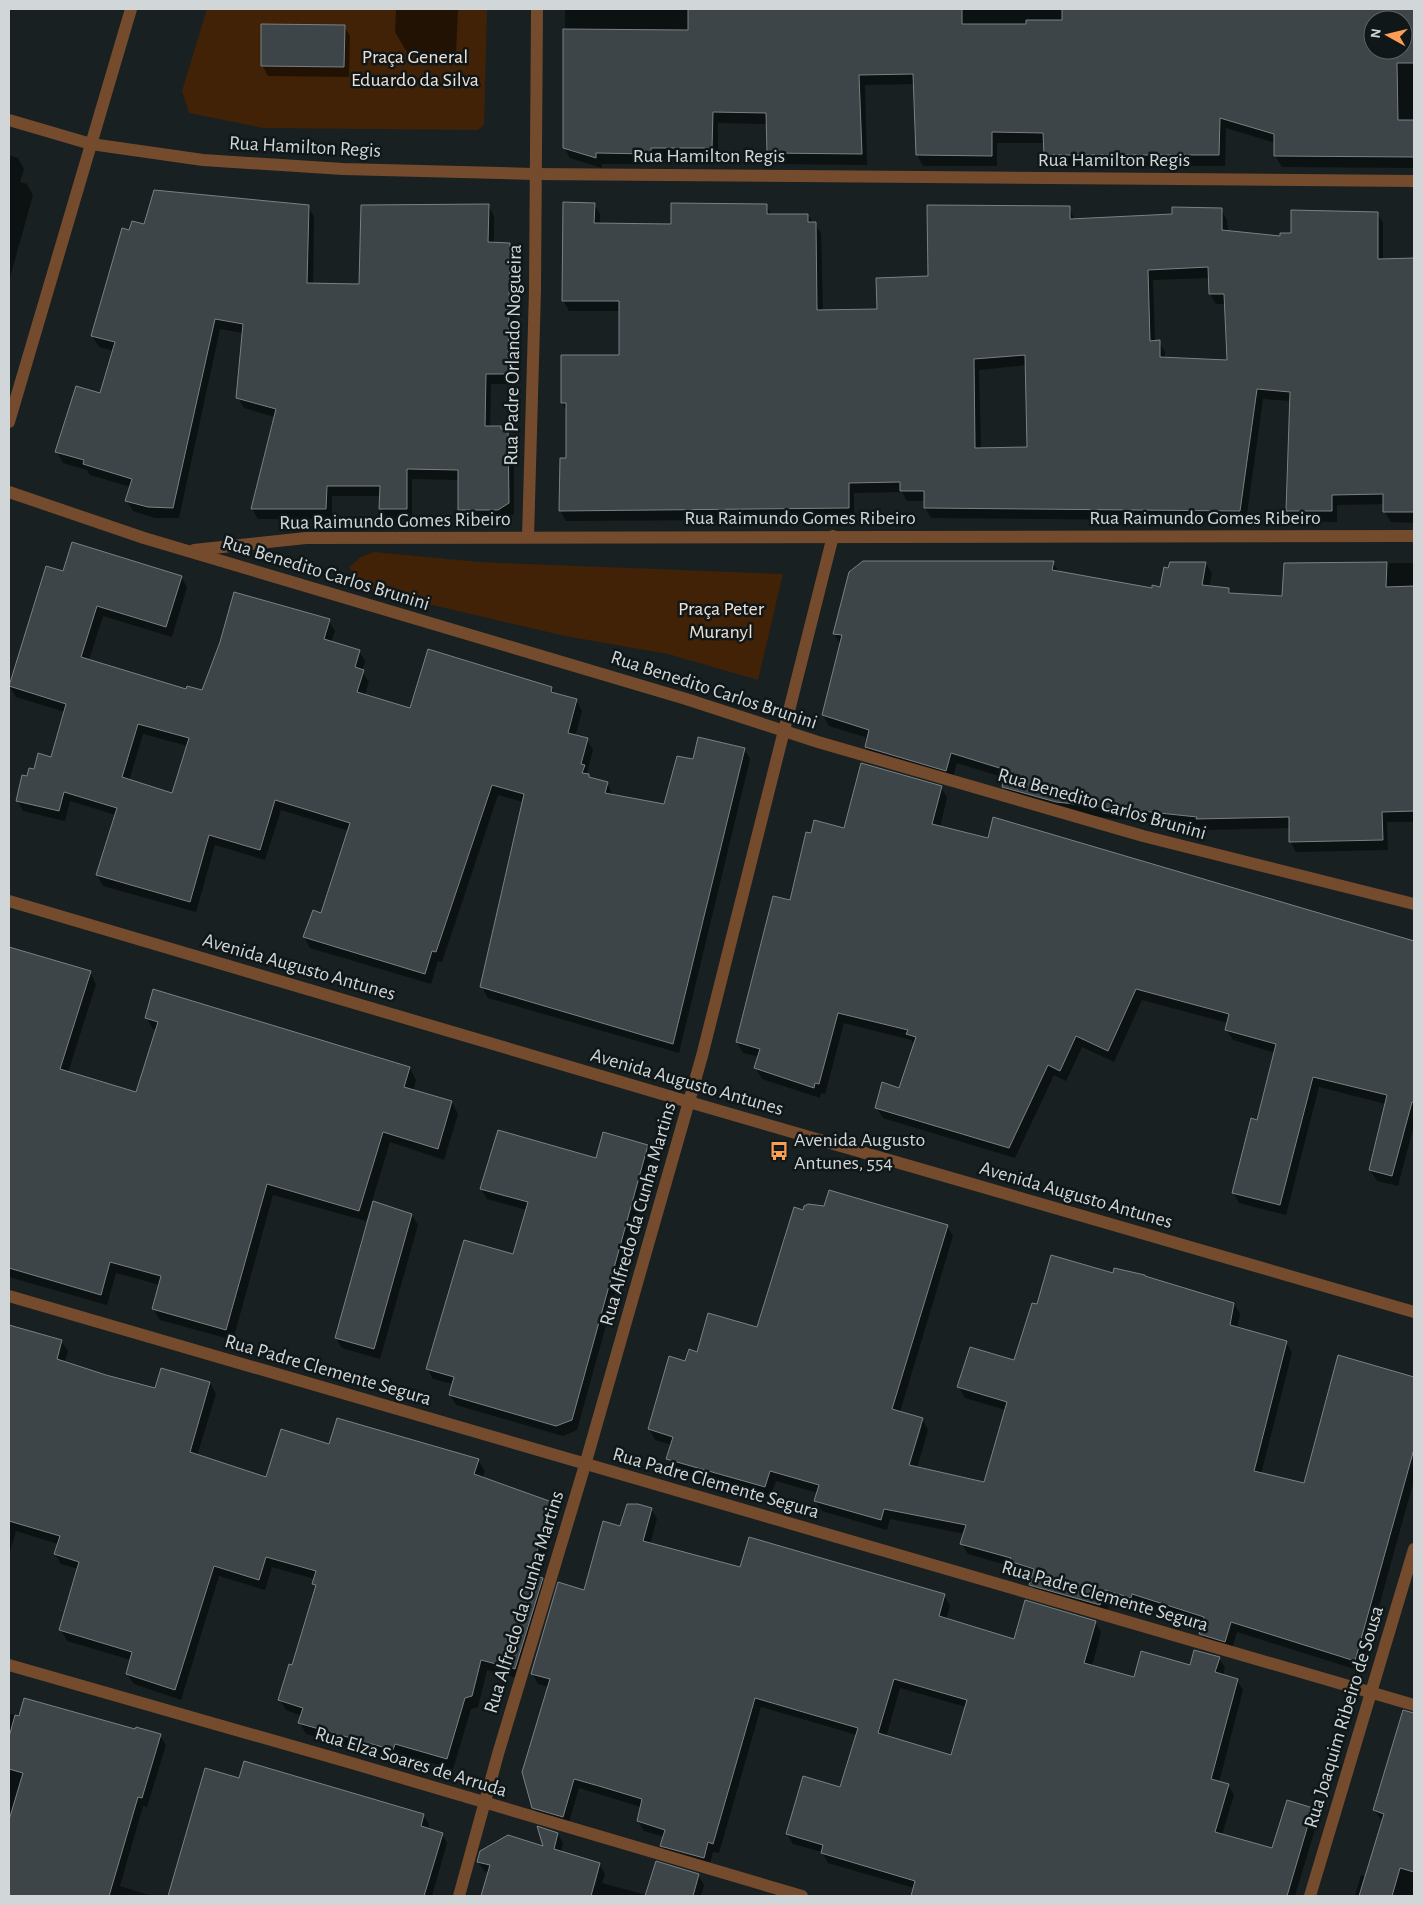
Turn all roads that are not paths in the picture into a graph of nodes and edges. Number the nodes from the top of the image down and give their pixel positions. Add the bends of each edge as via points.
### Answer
1 (130, 9) edge
2 (537, 9) edge
3 (9, 120) edge
4 (90, 144) junction
5 (534, 174) junction
6 (1414, 181) edge
7 (9, 422) edge
8 (9, 492) edge
9 (833, 536) junction
10 (1414, 536) edge
11 (528, 537) junction
12 (186, 550) junction
13 (783, 731) junction
14 (1400, 899) junction
15 (1414, 899) edge
16 (9, 901) edge
17 (1414, 904) edge
18 (689, 1102) junction
19 (9, 1296) edge
20 (1414, 1312) edge
21 (585, 1465) junction
22 (1414, 1549) edge
23 (9, 1665) edge
24 (1371, 1693) junction
25 (1414, 1705) edge
26 (484, 1803) junction
27 (459, 1896) edge
28 (802, 1896) edge
29 (1310, 1896) edge

1 - 4 street
2 - 5 street
3 - 4 street, Rua Hamilton Regis
4 - 5 street, Rua Hamilton Regis via 212,161 343,169
4 - 7 street
5 - 6 street, Rua Hamilton Regis
5 - 11 street, Rua Padre Orlando Nogueira
8 - 12 street, Rua Benedito Carlos Brunini
9 - 10 street, Rua Raimundo Gomes Ribeiro
9 - 11 street, Rua Raimundo Gomes Ribeiro
9 - 13 street, Rua Alfredo da Cunha Martins
11 - 12 street, Rua Raimundo Gomes Ribeiro via 306,538
12 - 13 street, Rua Benedito Carlos Brunini via 677,696
13 - 14 street, Rua Benedito Carlos Brunini via 1143,836
13 - 18 street, Rua Alfredo da Cunha Martins
14 - 15 street
14 - 17 street, Rua Benedito Carlos Brunini
16 - 18 street, Avenida Augusto Antunes
18 - 20 street, Avenida Augusto Antunes
18 - 21 street, Rua Alfredo da Cunha Martins
19 - 21 street, Rua Padre Clemente Segura
21 - 24 street, Rua Padre Clemente Segura
21 - 26 street, Rua Alfredo da Cunha Martins
22 - 24 street, Rua Joaquim Ribeiro de Sousa
23 - 26 street, Rua Elza Soares de Arruda
24 - 25 street, Rua Padre Clemente Segura
24 - 29 street, Rua Joaquim Ribeiro de Sousa
26 - 27 street, Rua Alfredo da Cunha Martins
26 - 28 street, Rua Elza Soares de Arruda

